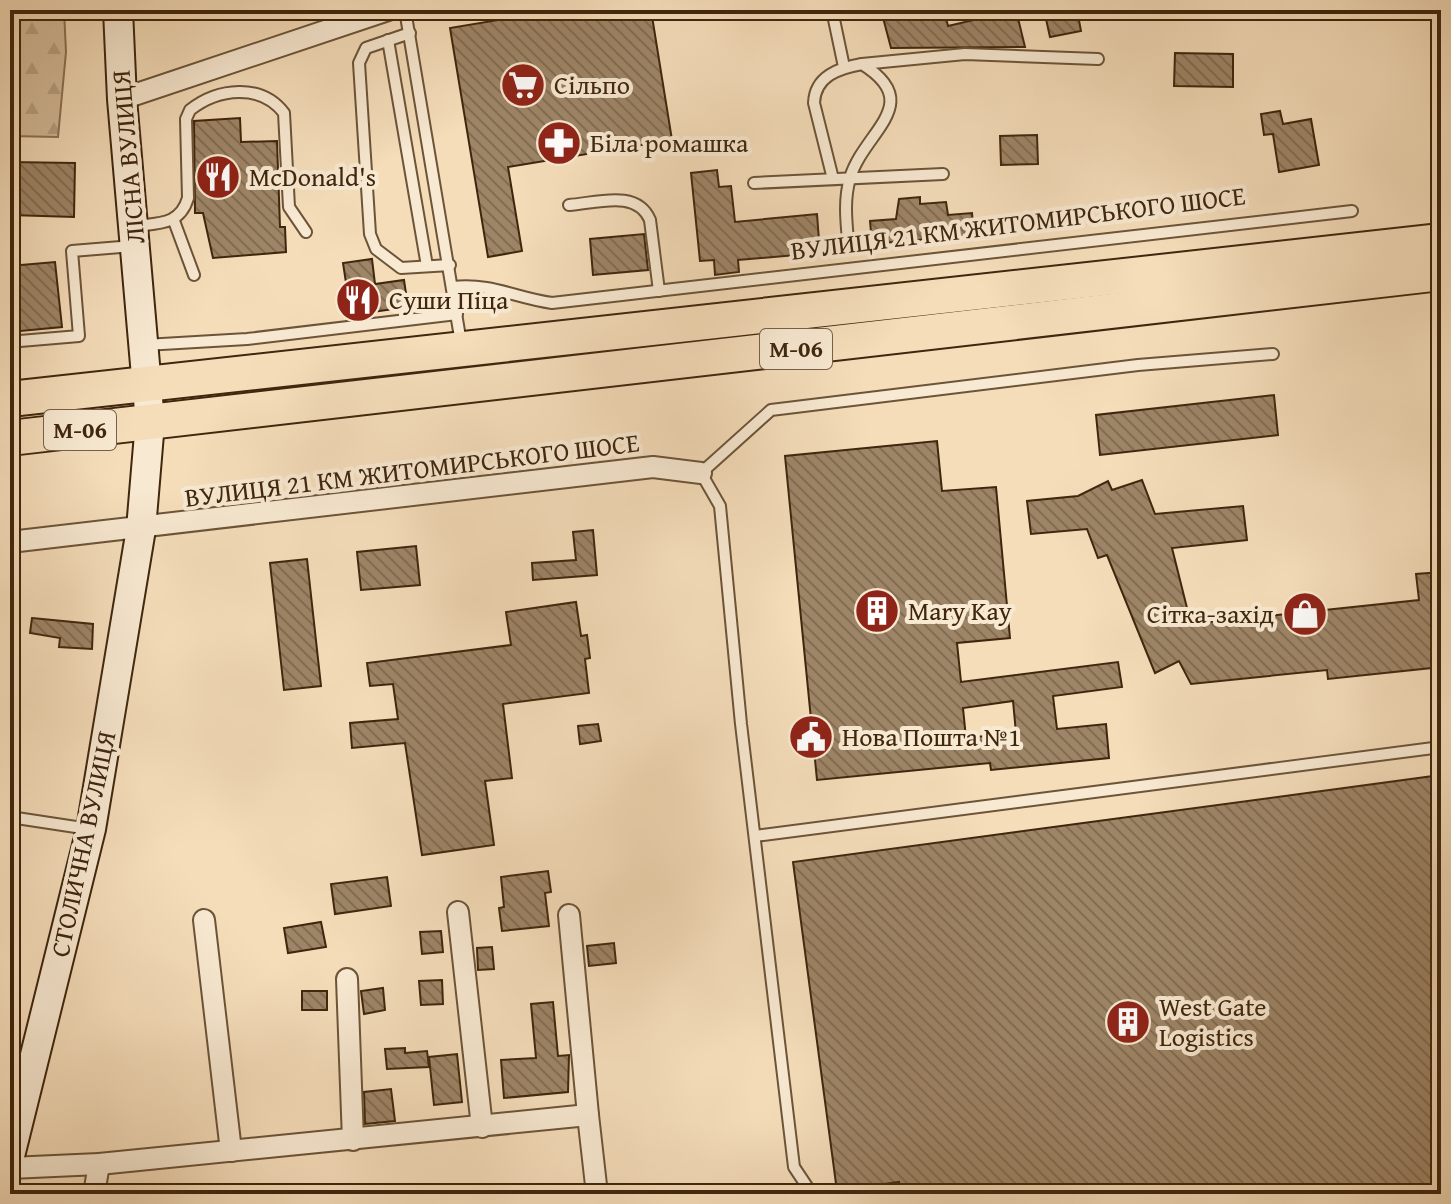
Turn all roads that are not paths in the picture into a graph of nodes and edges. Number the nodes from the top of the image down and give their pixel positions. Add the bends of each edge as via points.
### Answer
1 (118, 10) edge
2 (388, 10) edge
3 (405, 10) edge
4 (832, 10) edge
5 (366, 13) edge
6 (410, 33) junction
7 (388, 40) junction
8 (1098, 59) dead end
9 (862, 64) junction
10 (844, 67) junction
11 (122, 99) junction
12 (943, 174) dead end
13 (850, 178) junction
14 (833, 179) junction
15 (754, 183) dead end
16 (569, 205) dead end
17 (1352, 211) dead end
18 (174, 221) junction
19 (306, 232) dead end
20 (134, 236) junction
21 (848, 240) dead end
22 (1441, 241) edge
23 (450, 265) junction
24 (427, 266) junction
25 (1441, 273) edge
26 (194, 275) dead end
27 (453, 287) junction
28 (659, 291) junction
29 (457, 314) junction
30 (20, 341) dead end
31 (143, 345) junction
32 (462, 349) junction
33 (1273, 354) dead end
34 (146, 383) junction
35 (10, 399) edge
36 (150, 422) junction
37 (10, 438) edge
38 (701, 473) junction
39 (141, 529) junction
40 (10, 542) edge
41 (1441, 747) edge
42 (10, 817) edge
43 (91, 829) junction
44 (755, 836) junction
45 (458, 912) dead end
46 (569, 915) dead end
47 (204, 920) dead end
48 (347, 979) dead end
49 (588, 1115) junction
50 (482, 1127) junction
51 (353, 1140) junction
52 (231, 1151) junction
53 (10, 1156) edge
54 (99, 1164) junction
55 (10, 1168) edge
56 (94, 1194) edge
57 (597, 1194) edge
58 (812, 1194) edge

1 - 11 main road, ЛІСНА ВУЛИЦЯ
2 - 5 street
3 - 6 lane
4 - 10 lane
5 - 11 street
6 - 7 lane
6 - 23 lane
7 - 24 lane
7 - 24 lane via 366,48 359,63 370,234 387,261 401,268
8 - 9 lane via 965,54
9 - 10 lane
9 - 13 lane via 883,77 891,95 889,112
10 - 14 lane via 820,81 814,91
11 - 20 main road, ЛІСНА ВУЛИЦЯ
12 - 13 lane
13 - 14 lane
13 - 21 lane via 845,204
14 - 15 lane
16 - 28 lane via 623,200 645,209
17 - 28 lane, ВУЛИЦЯ 21 КМ ЖИТОМИРСЬКОГО ШОСЕ
18 - 19 lane via 188,198 190,110 242,91 275,102 284,113 289,207
18 - 20 lane
18 - 26 lane
20 - 30 lane via 72,251 79,336
20 - 31 main road, ЛІСНА ВУЛИЦЯ
22 - 32 highway, М-06
23 - 24 lane
23 - 27 lane
25 - 36 highway, М-06
27 - 28 lane, ВУЛИЦЯ 21 КМ ЖИТОМИРСЬКОГО ШОСЕ via 481,284 552,303
27 - 29 lane
29 - 31 lane via 247,339
29 - 32 lane
31 - 34 main road, ЛІСНА ВУЛИЦЯ
32 - 34 highway, М-06
33 - 38 lane via 1138,365 771,410
34 - 35 highway, М-06
34 - 36 main road, ЛІСНА ВУЛИЦЯ
36 - 37 highway, М-06
36 - 39 main road, СТОЛИЧНА ВУЛИЦЯ
38 - 39 street, ВУЛИЦЯ 21 КМ ЖИТОМИРСЬКОГО ШОСЕ via 653,467
38 - 44 lane via 720,506
39 - 40 street, ВУЛИЦЯ 21 КМ ЖИТОМИРСЬКОГО ШОСЕ
39 - 43 main road, СТОЛИЧНА ВУЛИЦЯ
41 - 44 lane
42 - 43 lane
43 - 53 main road, СТОЛИЧНА ВУЛИЦЯ
44 - 58 lane via 794,1167
45 - 50 street
46 - 49 street
47 - 52 street
48 - 51 street
49 - 50 street
49 - 57 street
50 - 51 street
51 - 52 street
52 - 54 street
54 - 55 street
54 - 56 street

